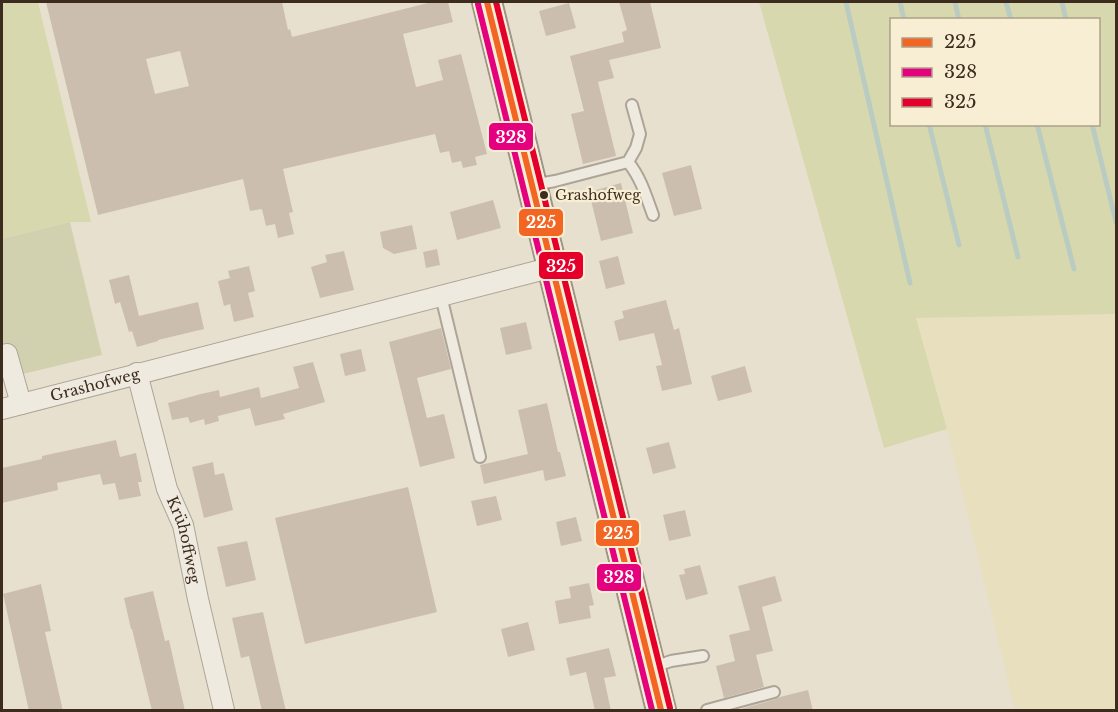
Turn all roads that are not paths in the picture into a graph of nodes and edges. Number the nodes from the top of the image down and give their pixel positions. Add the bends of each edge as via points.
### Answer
1 (487, 2) edge
2 (632, 105) dead end
3 (628, 162) junction
4 (532, 185) junction
5 (653, 215) dead end
6 (553, 267) junction
7 (441, 296) junction
8 (7, 354) dead end
9 (137, 374) junction
10 (21, 404) junction
11 (2, 409) edge
12 (480, 457) dead end
13 (703, 656) dead end
14 (650, 668) junction
15 (774, 692) dead end
16 (224, 711) edge
17 (661, 711) edge
18 (706, 711) edge

1 - 4 main road
2 - 3 lane via 639,134
3 - 4 lane
3 - 5 lane via 637,173
4 - 6 main road
6 - 7 street, Grashofweg
6 - 14 main road
7 - 9 street, Grashofweg
7 - 12 lane
8 - 10 street
9 - 10 street, Grashofweg
9 - 16 street, Krühoffweg via 167,489 183,525
10 - 11 street, Grashofweg
13 - 14 lane
14 - 17 main road
15 - 18 lane

